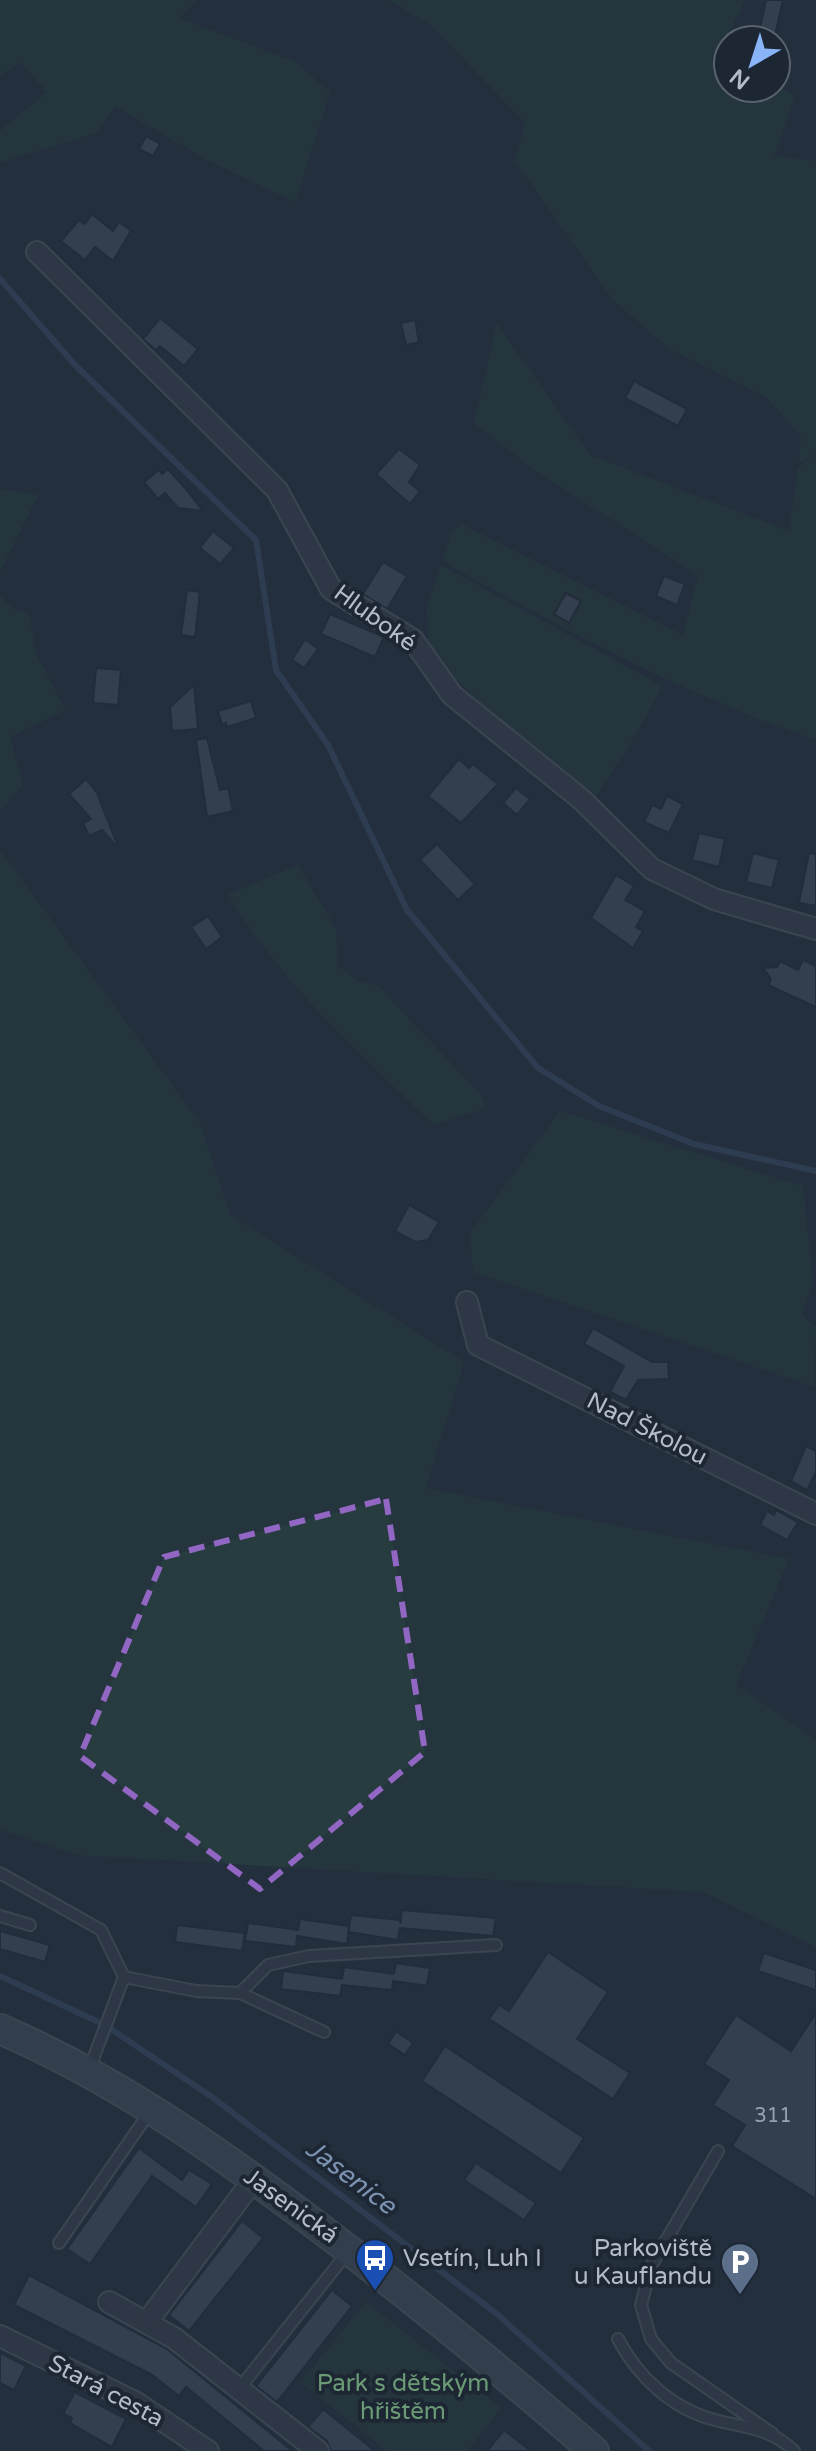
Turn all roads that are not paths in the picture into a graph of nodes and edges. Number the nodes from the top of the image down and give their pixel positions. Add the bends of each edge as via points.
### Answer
1 (37, 252) dead end
2 (816, 929) edge
3 (467, 1302) dead end
4 (816, 1514) edge
5 (0, 1873) edge
6 (0, 1916) edge
7 (30, 1925) dead end
8 (496, 1945) dead end
9 (124, 1977) junction
10 (240, 1993) junction
11 (0, 2029) edge
12 (324, 2032) dead end
13 (89, 2070) junction
14 (153, 2109) junction
15 (718, 2151) dead end
16 (254, 2179) junction
17 (59, 2243) dead end
18 (350, 2250) junction
19 (109, 2302) dead end
20 (147, 2322) junction
21 (0, 2336) edge
22 (618, 2339) dead end
23 (239, 2389) junction
24 (773, 2434) junction
25 (208, 2451) edge
26 (318, 2451) edge
27 (594, 2451) edge
28 (794, 2451) edge

1 - 2 street, Hluboké via 277,490 331,589 413,640 452,695 581,799 652,869 714,899
3 - 4 street, Nad Školou via 478,1345
5 - 9 lane via 101,1930
6 - 7 lane
8 - 10 lane via 309,1956 268,1965
9 - 10 lane via 196,1991
9 - 13 lane
10 - 12 lane
11 - 13 street, Jasenická
13 - 14 street, Jasenická
14 - 16 street, Jasenická
14 - 17 lane
15 - 24 lane via 651,2266 641,2305 651,2339 671,2363
16 - 18 street, Jasenická
16 - 20 street
18 - 23 lane
18 - 27 street, Jasenická
19 - 20 street
20 - 23 street
21 - 25 street, Stará cesta via 135,2402
22 - 24 lane via 644,2377 691,2412
23 - 26 street
24 - 28 lane

